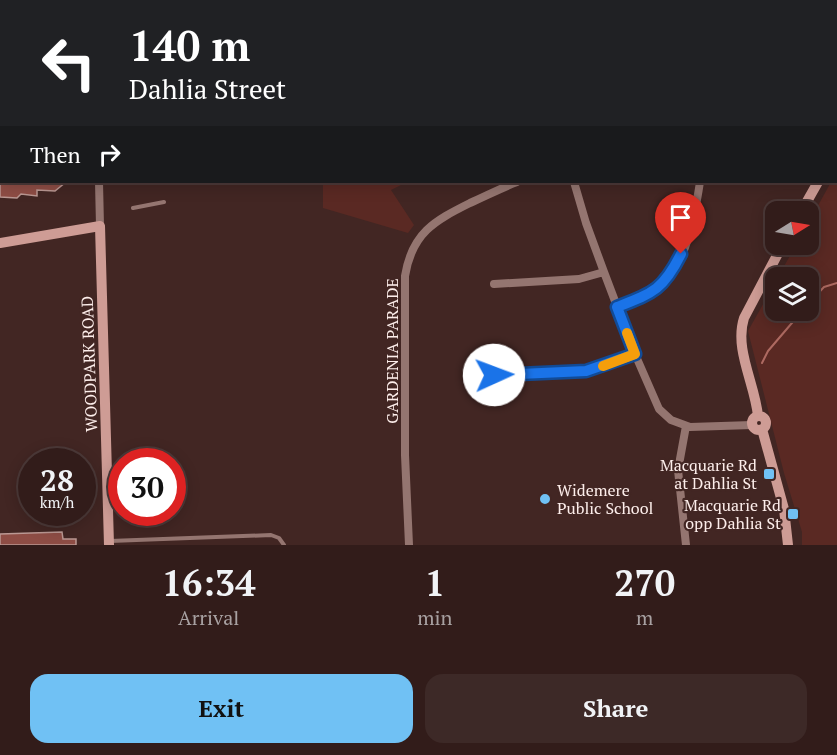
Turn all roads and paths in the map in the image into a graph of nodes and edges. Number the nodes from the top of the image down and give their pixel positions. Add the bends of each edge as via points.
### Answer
1 (99, 183) edge
2 (515, 183) edge
3 (574, 183) edge
4 (700, 183) edge
5 (817, 183) edge
6 (807, 201) edge
7 (164, 202) dead end
8 (133, 208) dead end
9 (100, 226) junction
10 (0, 243) edge
11 (777, 255) edge
12 (604, 272) junction
13 (494, 284) dead end
14 (617, 307) junction
15 (635, 354) junction
16 (494, 375) dead end
17 (757, 423) junction
18 (686, 426) junction
19 (109, 543) edge
20 (284, 545) edge
21 (409, 545) edge
22 (686, 545) edge
23 (788, 545) edge

1 - 9 street, WOODPARK ROAD
2 - 21 street, GARDENIA PARADE via 428,226 407,264 405,444
3 - 12 street
4 - 14 street via 693,227 674,269 655,291
5 - 6 street
7 - 8 lane
9 - 10 street
9 - 19 street, WOODPARK ROAD
11 - 17 street via 741,328
12 - 13 street via 579,279
12 - 14 street
14 - 15 street
15 - 16 street via 586,371
15 - 18 street via 659,409
17 - 18 street
17 - 23 street via 784,509
18 - 22 street via 678,470
19 - 20 lane via 271,535

